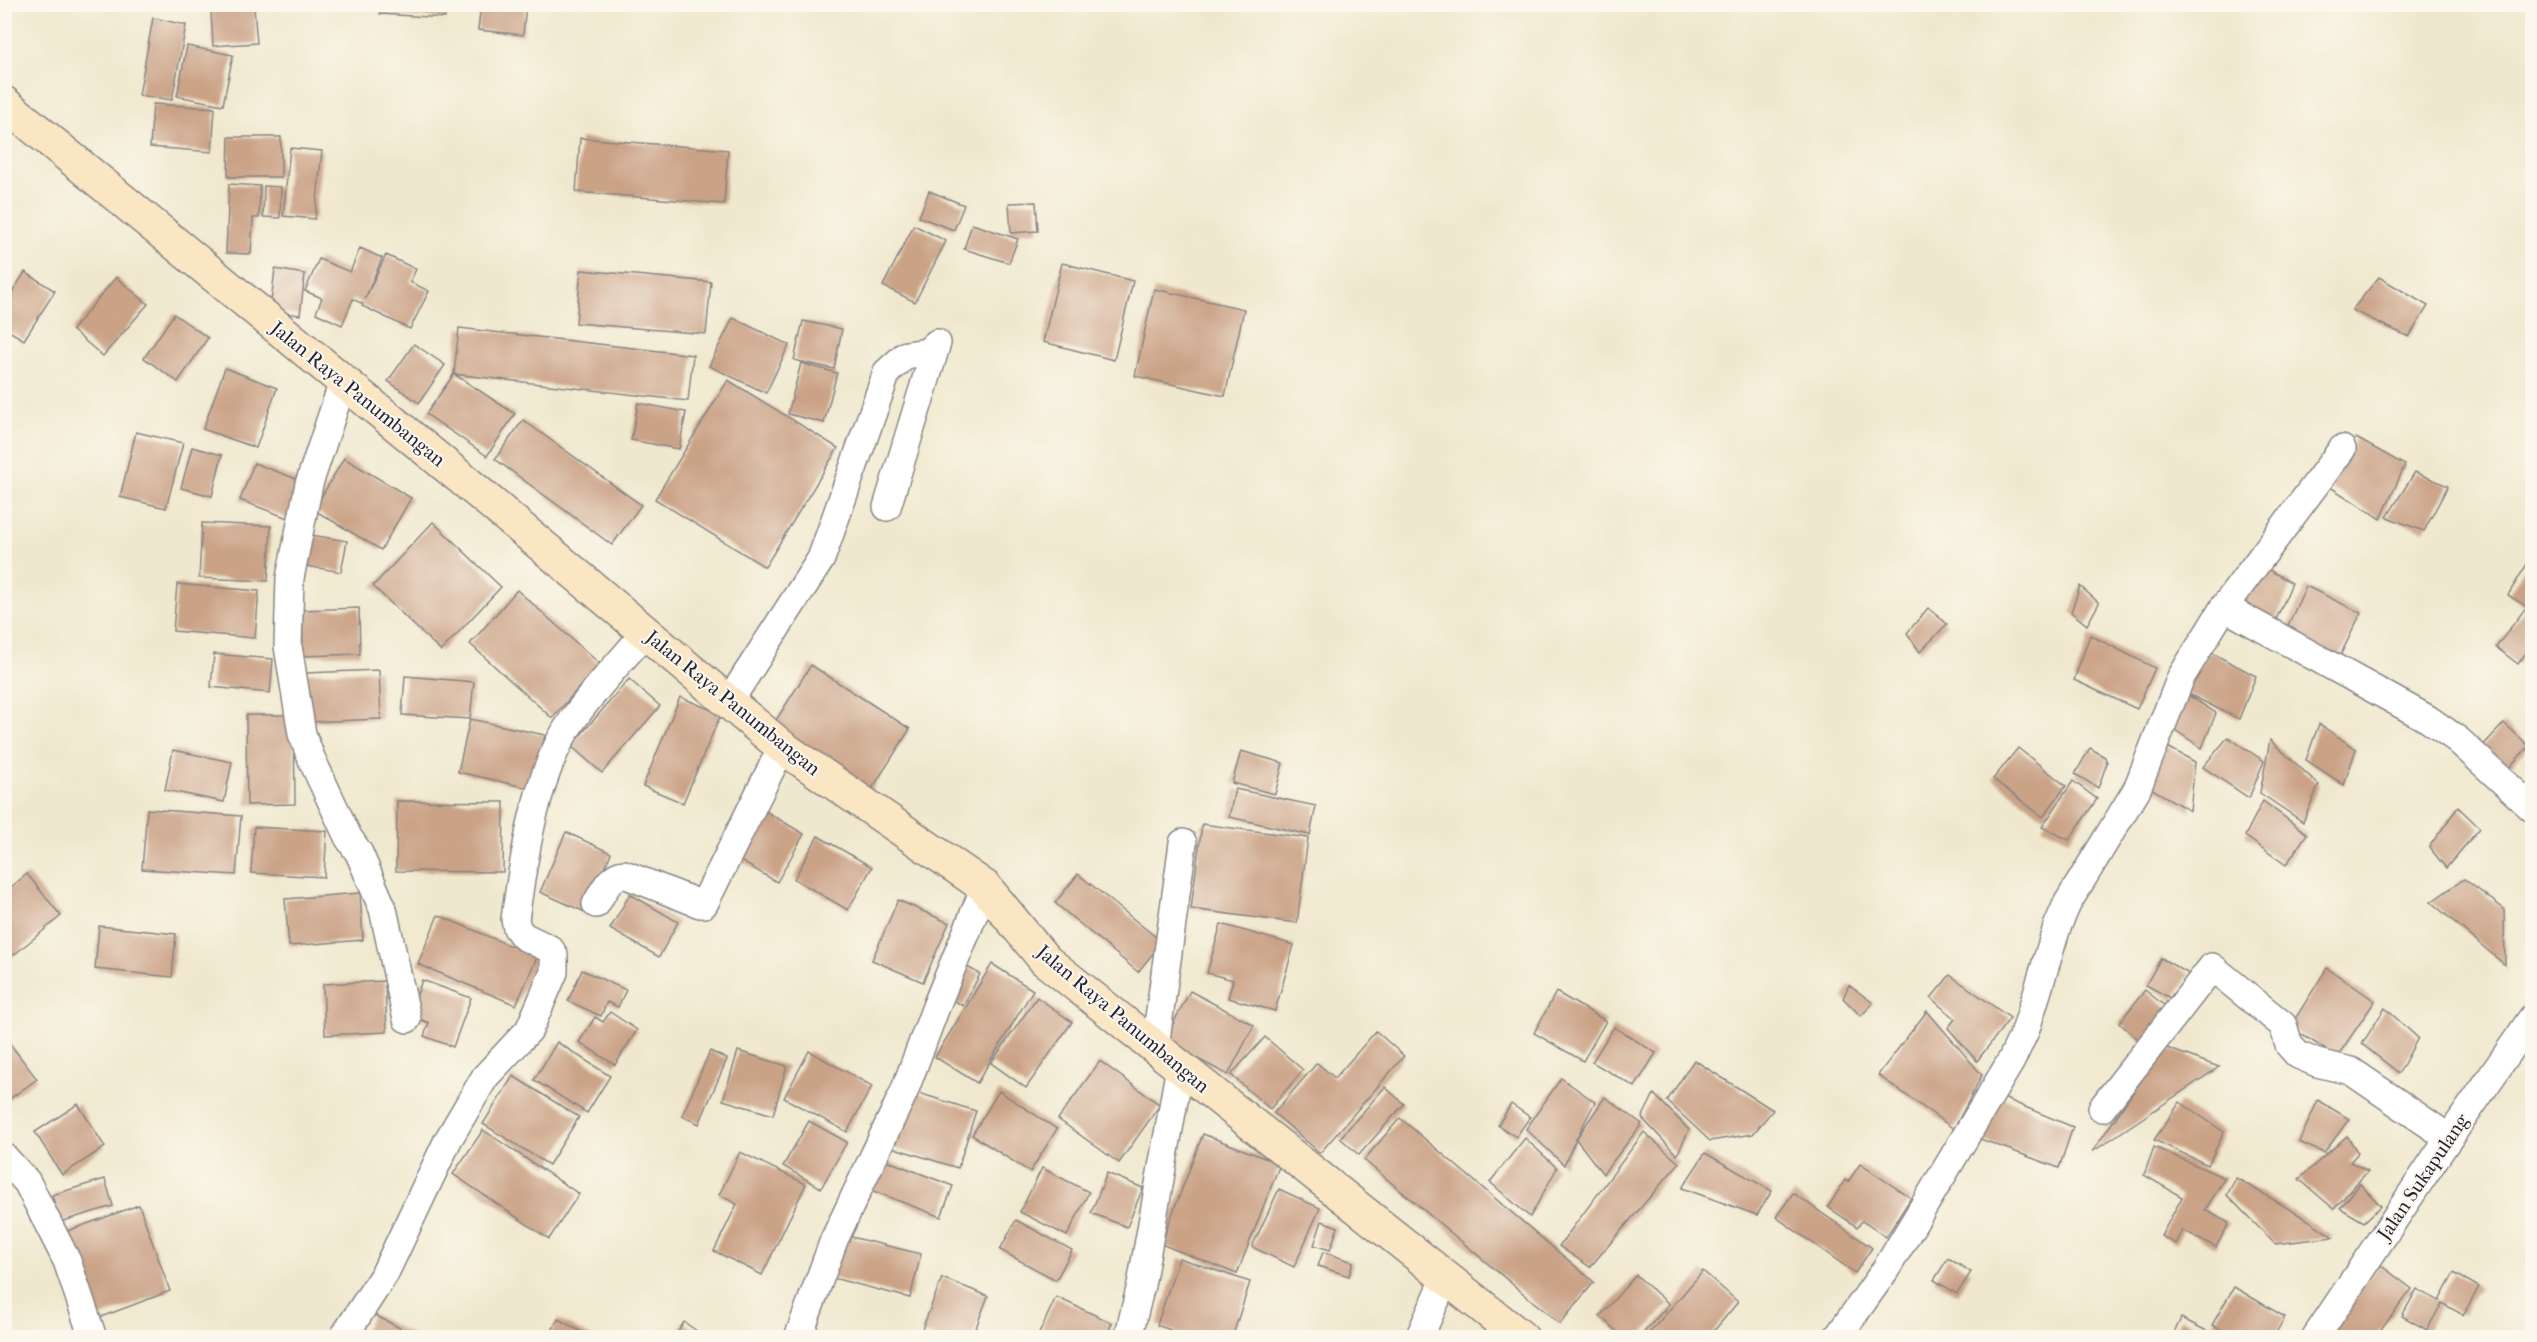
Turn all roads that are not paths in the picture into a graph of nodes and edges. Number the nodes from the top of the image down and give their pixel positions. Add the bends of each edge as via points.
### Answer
1 (4, 103) edge
2 (343, 382) junction
3 (2342, 449) dead end
4 (887, 507) dead end
5 (2224, 607) junction
6 (645, 633) junction
7 (728, 703) junction
8 (782, 747) junction
9 (2532, 808) edge
10 (1183, 843) dead end
11 (985, 887) junction
12 (596, 904) dead end
13 (2532, 1018) edge
14 (407, 1019) dead end
15 (1155, 1047) junction
16 (1180, 1067) junction
17 (2102, 1108) dead end
18 (2449, 1138) junction
19 (4, 1156) edge
20 (1446, 1277) junction
21 (93, 1338) edge
22 (343, 1338) edge
23 (798, 1338) edge
24 (1128, 1338) edge
25 (1419, 1338) edge
26 (1522, 1338) edge
27 (1836, 1338) edge
28 (2315, 1338) edge

1 - 2 main road, Jalan Raya Panumbangan
2 - 6 main road, Jalan Raya Panumbangan
2 - 14 street via 309,484 290,579 288,646 303,734 383,909
3 - 5 street
4 - 7 street via 937,343 927,352 906,355 887,372 821,560
5 - 9 street via 2428,719 2458,740
5 - 27 street via 2181,677 2137,789 2067,904 2026,1029 2011,1061 1886,1269
6 - 7 main road, Jalan Raya Panumbangan
6 - 22 street via 573,719 546,769 515,919 523,936 550,949 554,972 529,1030 485,1077 448,1140 385,1273
7 - 8 main road, Jalan Raya Panumbangan
8 - 11 main road, Jalan Raya Panumbangan
8 - 12 street via 704,903 618,874
10 - 15 street
11 - 15 main road, Jalan Raya Panumbangan via 1045,960
11 - 23 street via 904,1092 834,1240
13 - 18 street, Jalan Sukapulang
15 - 16 main road, Jalan Raya Panumbangan
16 - 20 main road, Jalan Raya Panumbangan
16 - 24 street
17 - 18 street via 2212,967 2283,1025 2289,1045 2298,1054 2351,1071
18 - 28 street, Jalan Sukapulang
19 - 21 street via 27,1182 67,1261
20 - 25 street
20 - 26 main road, Jalan Raya Panumbangan

